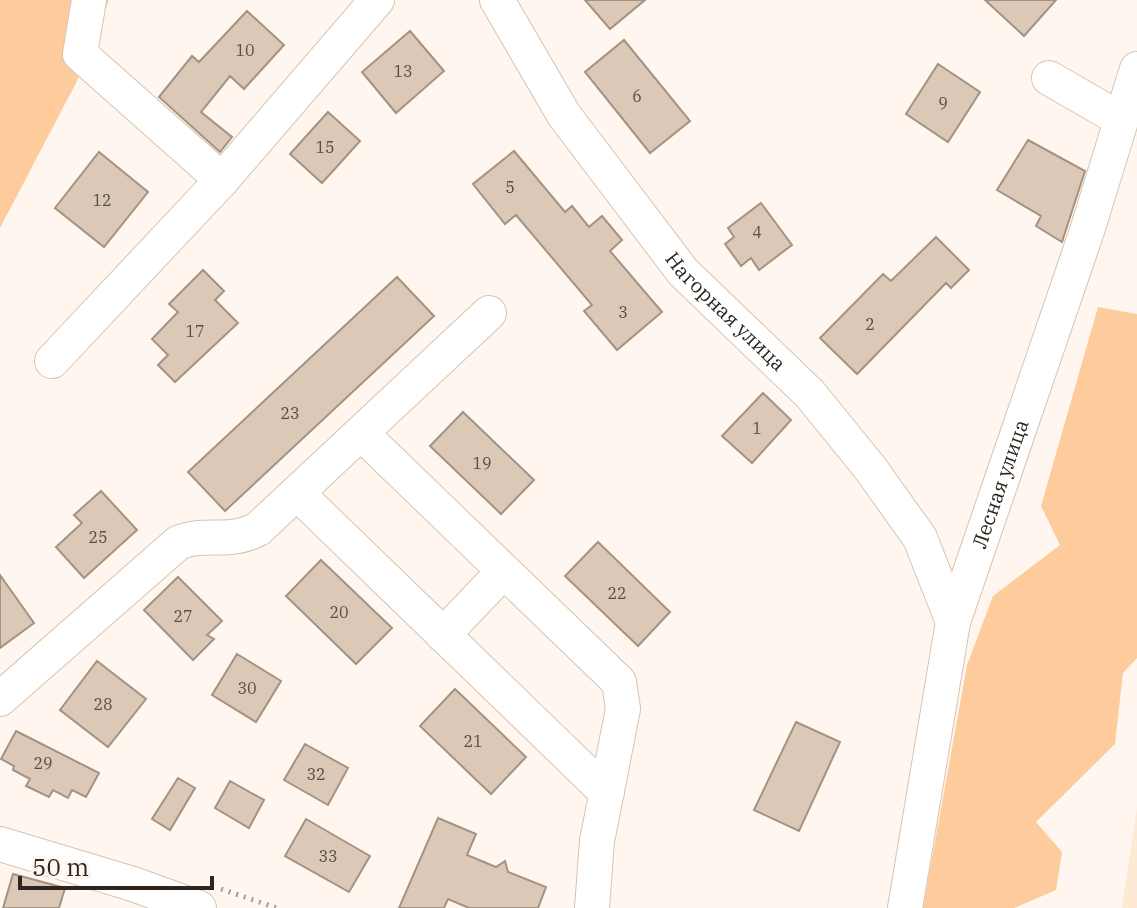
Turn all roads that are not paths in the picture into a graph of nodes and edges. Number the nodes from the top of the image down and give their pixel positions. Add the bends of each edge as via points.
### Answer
1 (89, 0) edge
2 (377, 0) edge
3 (497, 0) edge
4 (1137, 69) edge
5 (1049, 78) dead end
6 (1120, 119) junction
7 (222, 180) junction
8 (489, 313) dead end
9 (52, 361) dead end
10 (361, 433) junction
11 (297, 493) junction
12 (504, 571) junction
13 (953, 622) junction
14 (443, 635) junction
15 (0, 699) edge
16 (607, 793) junction
17 (0, 844) edge
18 (199, 908) edge
19 (592, 908) edge
20 (905, 908) edge

1 - 7 street via 80,54
2 - 7 street
3 - 13 street, Нагорная улица via 564,115 683,272 810,394 870,468 920,538
4 - 6 street, Лесная улица
5 - 6 street
6 - 13 street, Лесная улица
7 - 9 street
8 - 10 street
10 - 11 street
10 - 12 street
11 - 14 street
11 - 15 street via 245,536 178,543
12 - 14 street
12 - 16 street via 619,682 623,709
13 - 20 street, Лесная улица
14 - 16 street
16 - 19 street
17 - 18 street

